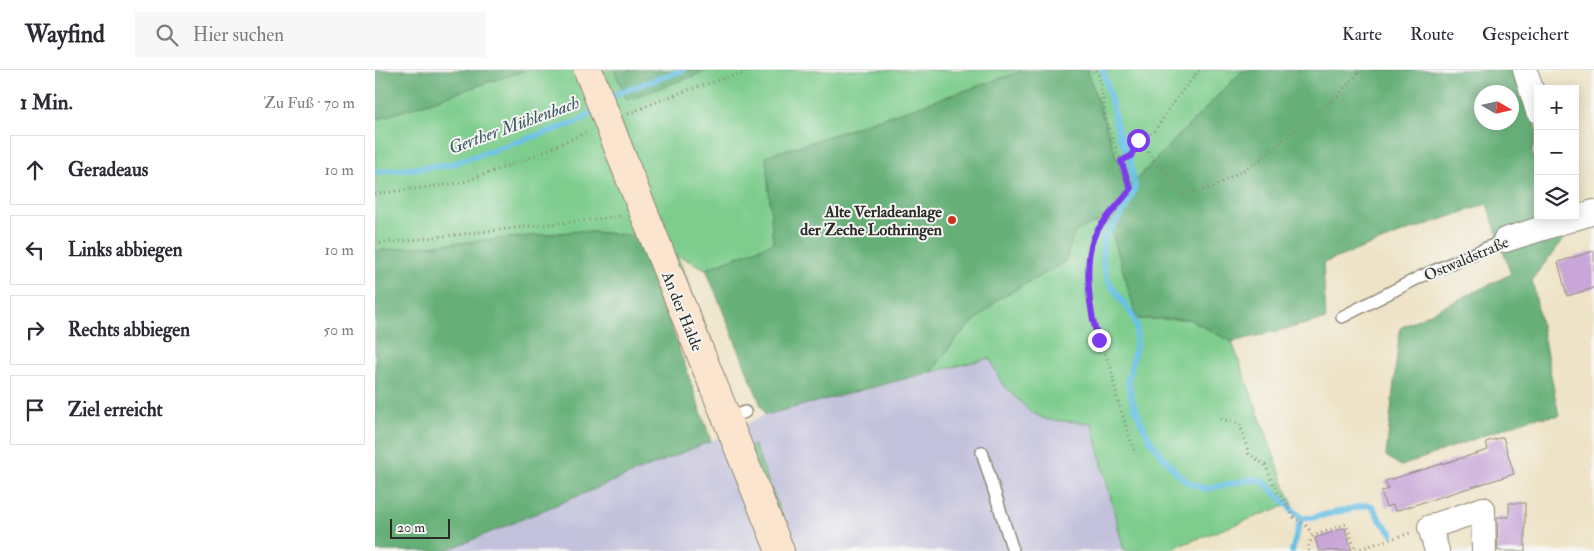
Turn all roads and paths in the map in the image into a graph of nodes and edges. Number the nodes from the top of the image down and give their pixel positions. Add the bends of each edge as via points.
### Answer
1 (588, 70) edge
2 (756, 70) edge
3 (1096, 70) edge
4 (1199, 70) edge
5 (1361, 70) edge
6 (1525, 70) edge
7 (1534, 98) edge
8 (620, 118) dead end
9 (594, 129) dead end
10 (1138, 140) junction
11 (1121, 161) junction
12 (375, 194) edge
13 (643, 211) junction
14 (1594, 212) edge
15 (1579, 216) edge
16 (1564, 220) edge
17 (1505, 240) joint
18 (375, 244) edge
19 (1342, 317) dead end
20 (1221, 420) dead end
21 (982, 452) dead end
22 (1135, 454) dead end
23 (1430, 527) junction
24 (1313, 536) junction
25 (780, 551) edge
26 (1013, 551) edge
27 (1309, 551) edge
28 (1356, 551) edge
29 (1437, 551) edge
30 (1483, 551) edge

1 - 13 street, An der Halde, bridge
2 - 8 path via 663,98
3 - 11 path via 1107,124
4 - 10 path via 1155,132
5 - 10 path via 1338,95 1256,163 1213,187 1185,194
6 - 7 street
9 - 12 path via 525,160 460,183
10 - 11 path via 1131,156
11 - 22 path via 1131,189 1096,233 1090,254 1089,294 1093,325 1111,368
13 - 18 path
13 - 25 street, An der Halde via 736,415
14 - 15 street, Ostwaldstraße
16 - 17 street, Ostwaldstraße
17 - 19 lane, Ostwaldstraße via 1422,276
20 - 24 path via 1240,424 1249,454 1265,465 1293,517 1307,526
21 - 26 lane
23 - 28 path
23 - 29 street
23 - 30 street via 1483,509
24 - 27 path
24 - 28 path via 1346,524

